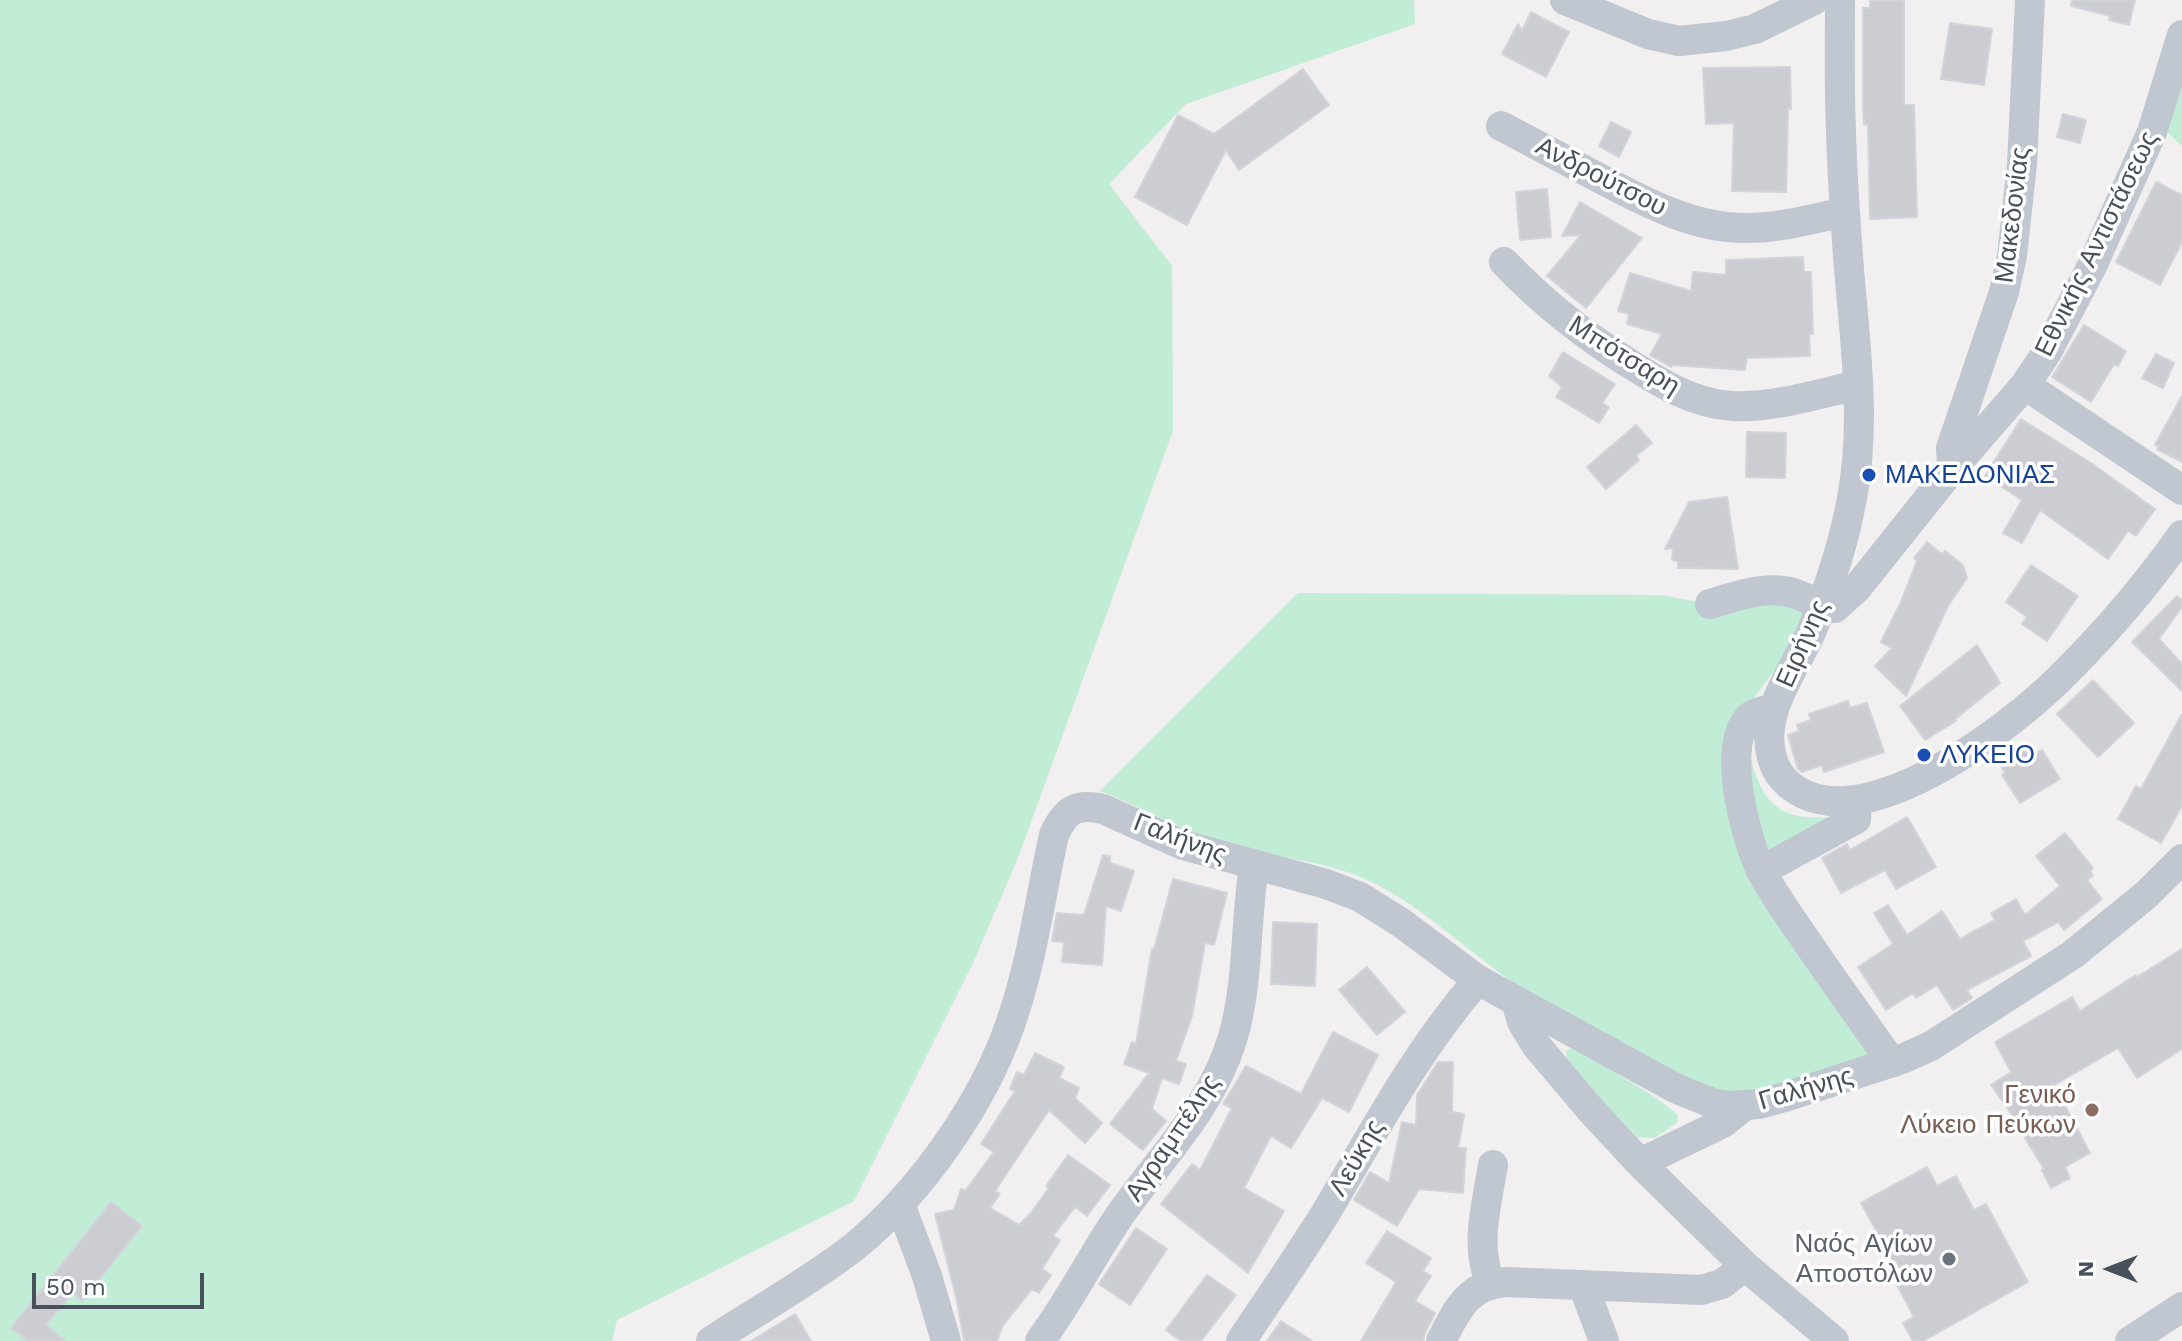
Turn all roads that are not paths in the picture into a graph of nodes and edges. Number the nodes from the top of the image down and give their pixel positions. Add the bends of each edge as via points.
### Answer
1 (1565, 0) edge
2 (1814, 0) edge
3 (1840, 0) edge
4 (2030, 0) edge
5 (2182, 35) edge
6 (1501, 126) dead end
7 (1845, 212) junction
8 (1504, 262) dead end
9 (1858, 385) junction
10 (2025, 385) junction
11 (1952, 469) junction
12 (2182, 490) edge
13 (2182, 535) edge
14 (1710, 604) dead end
15 (1821, 605) junction
16 (1774, 708) junction
17 (1857, 800) junction
18 (2182, 859) edge
19 (1254, 866) junction
20 (1761, 871) junction
21 (1478, 980) junction
22 (1516, 1001) junction
23 (1892, 1063) junction
24 (1744, 1106) junction
25 (1640, 1163) junction
26 (1493, 1165) dead end
27 (900, 1204) junction
28 (1745, 1266) junction
29 (1491, 1283) junction
30 (1583, 1285) junction
31 (2182, 1307) edge
32 (711, 1341) edge
33 (946, 1341) edge
34 (1040, 1341) edge
35 (1241, 1341) edge
36 (1441, 1341) edge
37 (1604, 1341) edge
38 (1834, 1341) edge
39 (2130, 1341) edge

1 - 2 street via 1679,41 1755,29
3 - 7 street, Ειρήνης
4 - 11 street, Μακεδονίας via 2012,256 1951,448
5 - 10 street, Εθνικής Αντιστάσεως via 2141,157 2074,302
6 - 7 street, Ανδρούτσου via 1648,203 1712,224 1758,228
7 - 9 street, Ειρήνης
8 - 9 street, Μπότσαρη via 1568,322 1693,398 1757,405
9 - 15 street, Ειρήνης via 1860,442 1853,493
10 - 11 street, Εθνικής Αντιστάσεως
10 - 12 street
11 - 15 street, Εθνικής Αντιστάσεως via 1846,599 1833,609
13 - 17 street, Ειρήνης via 2113,621 2038,697 1925,777
14 - 15 street via 1774,590
15 - 16 street, Ειρήνης
16 - 17 street, Ειρήνης via 1768,742 1782,779 1817,799
16 - 20 street via 1745,721 1736,757 1743,810
17 - 20 street via 1856,819
18 - 23 street, Γαλήνης via 2123,915 2059,964 1931,1046
19 - 21 street, Γαλήνης via 1338,887 1368,901
19 - 27 street, Γαλήνης via 1183,845 1103,809 1078,808 1065,814 1054,835 1025,973 1000,1052 956,1129
19 - 34 street, Αγραμπέλης via 1237,1019 1222,1066 1192,1121 1116,1222
20 - 23 street
21 - 22 street, Γαλήνης
21 - 35 street, Λεύκης via 1418,1057
22 - 24 street, Γαλήνης via 1675,1088 1712,1103
22 - 25 street via 1536,1045
23 - 24 street, Γαλήνης
24 - 25 street via 1723,1123
25 - 28 street
26 - 29 street via 1483,1257
27 - 32 street, Γαλήνης via 833,1262
27 - 33 street
28 - 30 street via 1722,1284 1701,1290
28 - 38 street
29 - 30 street
29 - 36 street via 1460,1305
30 - 37 street
31 - 39 street

